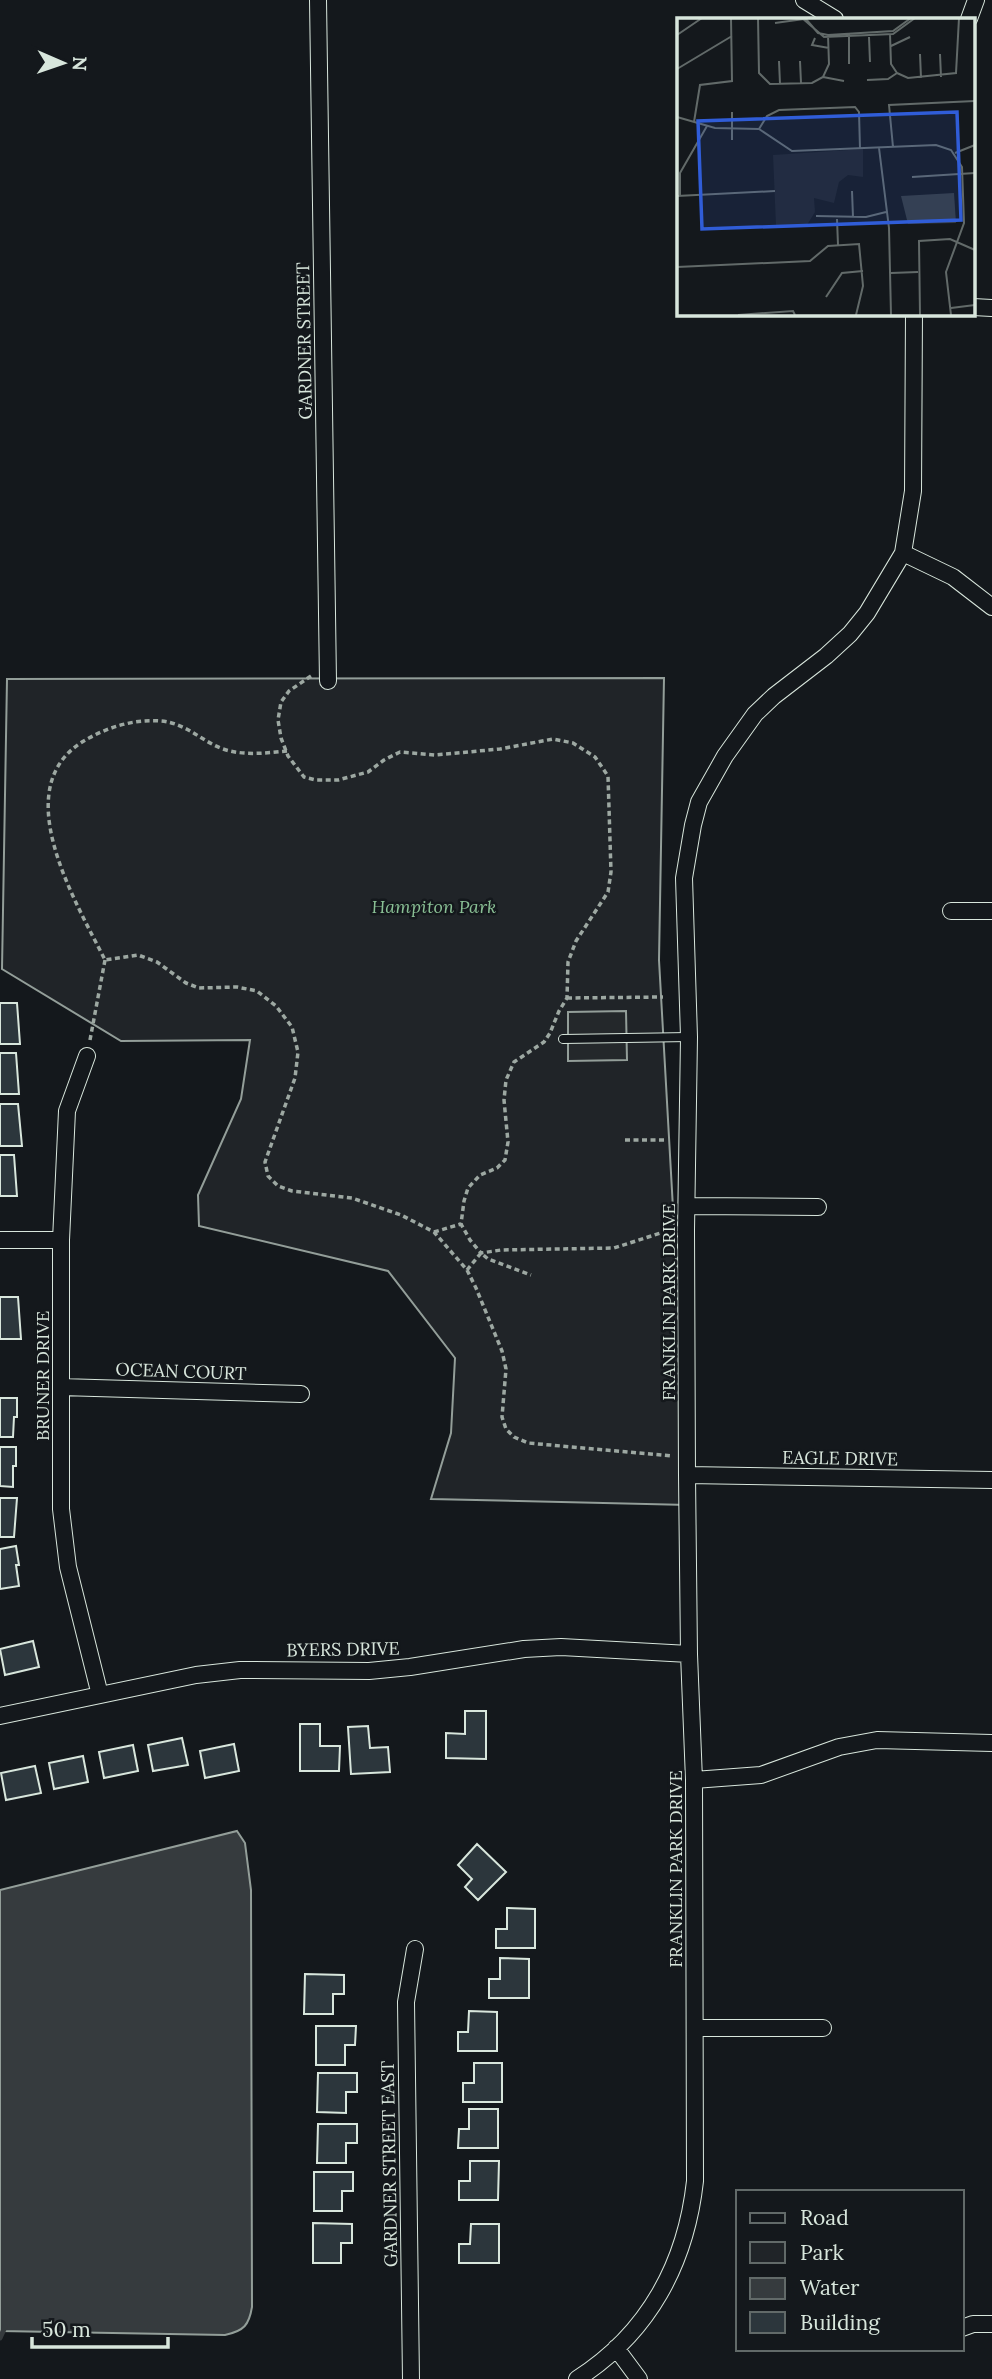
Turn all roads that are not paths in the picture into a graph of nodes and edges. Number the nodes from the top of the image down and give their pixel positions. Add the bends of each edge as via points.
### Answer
1 (318, 0) edge
2 (804, 0) edge
3 (976, 0) edge
4 (833, 18) edge
5 (969, 18) edge
6 (974, 307) edge
7 (992, 308) edge
8 (914, 315) edge
9 (903, 553) junction
10 (992, 607) edge
11 (328, 675) road end
12 (951, 911) dead end
13 (992, 911) edge
14 (689, 1037) junction
15 (563, 1039) dead end
16 (87, 1056) road end
17 (688, 1206) junction
18 (818, 1207) dead end
19 (0, 1240) edge
20 (61, 1240) junction
21 (61, 1387) junction
22 (300, 1394) dead end
23 (687, 1475) junction
24 (992, 1480) edge
25 (689, 1654) junction
26 (100, 1695) junction
27 (0, 1716) edge
28 (992, 1742) edge
29 (694, 1780) junction
30 (415, 1949) dead end
31 (695, 2028) junction
32 (823, 2028) dead end
33 (992, 2324) edge
34 (964, 2327) edge
35 (616, 2348) junction
36 (411, 2379) edge
37 (578, 2379) edge
38 (639, 2379) edge

1 - 11 street, GARDNER STREET
2 - 4 street
3 - 5 street
6 - 7 street
8 - 9 street, FRANKLIN PARK DRIVE via 913,491
9 - 10 street via 953,577
9 - 14 street, FRANKLIN PARK DRIVE via 850,634 755,714 699,802 684,878
12 - 13 street
14 - 15 lane
14 - 17 street, FRANKLIN PARK DRIVE
16 - 20 street, BRUNER DRIVE via 67,1111
17 - 18 street
17 - 23 street, FRANKLIN PARK DRIVE
19 - 20 street
20 - 21 street, BRUNER DRIVE
21 - 22 street, OCEAN COURT
21 - 26 street, BRUNER DRIVE via 61,1509 68,1567
23 - 24 street, EAGLE DRIVE
23 - 25 street, FRANKLIN PARK DRIVE
25 - 26 street, BYERS DRIVE via 524,1649 369,1671 240,1670
25 - 29 street, FRANKLIN PARK DRIVE
26 - 27 street, BYERS DRIVE
28 - 29 street via 865,1742 761,1775
29 - 31 street, FRANKLIN PARK DRIVE
30 - 36 street, GARDNER STREET EAST via 406,2002
31 - 32 street
31 - 35 street, FRANKLIN PARK DRIVE via 695,2181 686,2233 668,2281
33 - 34 street
35 - 37 street, FRANKLIN PARK DRIVE
35 - 38 street

